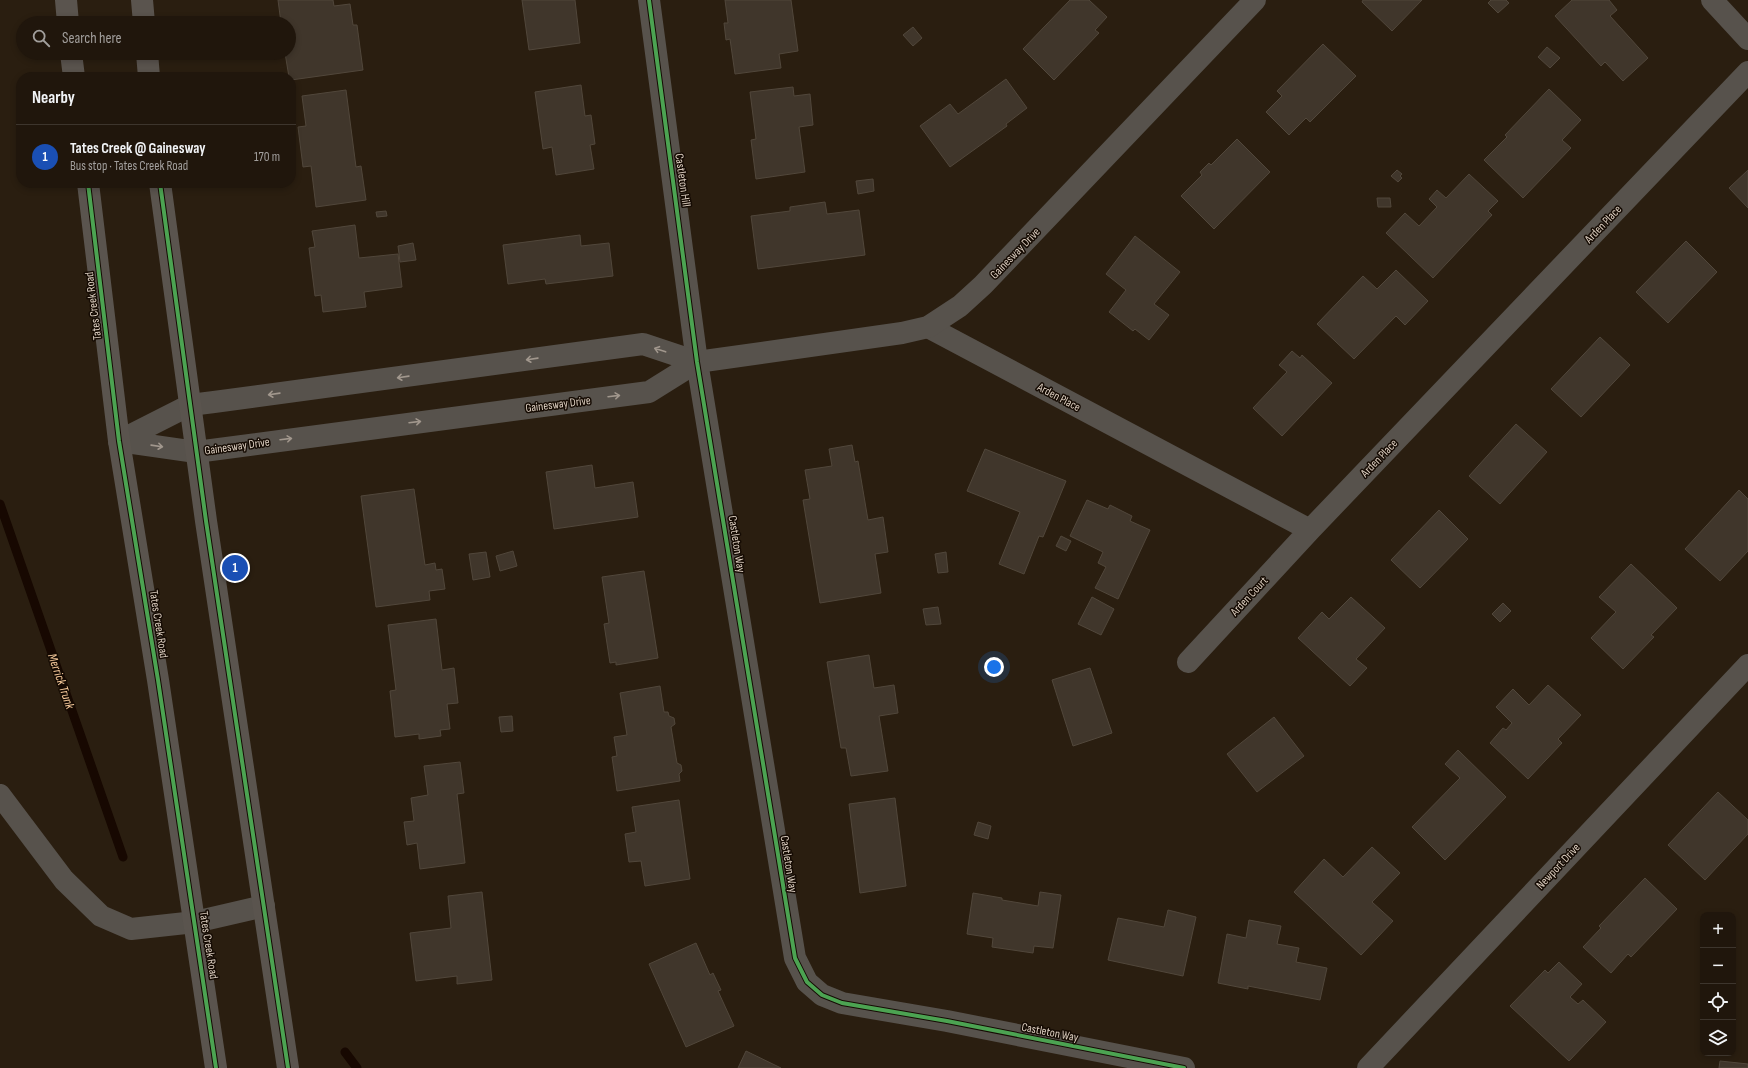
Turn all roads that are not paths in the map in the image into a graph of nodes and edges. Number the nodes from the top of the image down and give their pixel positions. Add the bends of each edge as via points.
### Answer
1 (66, 0) edge
2 (142, 0) edge
3 (649, 0) edge
4 (1255, 0) edge
5 (1712, 0) edge
6 (67, 16) edge
7 (143, 16) edge
8 (1748, 39) edge
9 (72, 60) edge
10 (148, 60) edge
11 (73, 72) edge
12 (149, 72) edge
13 (1748, 72) edge
14 (89, 188) edge
15 (161, 188) edge
16 (928, 327) junction
17 (697, 362) junction
18 (190, 406) junction
19 (119, 441) junction
20 (196, 452) junction
21 (1310, 530) junction
22 (1188, 662) dead end
23 (1748, 665) edge
24 (0, 795) edge
25 (264, 906) junction
26 (195, 922) junction
27 (216, 1068) edge
28 (288, 1068) edge
29 (1184, 1068) edge
30 (1368, 1068) edge

1 - 6 main road
2 - 7 main road
3 - 17 street, Castleton Hill
4 - 16 street, Gainesway Drive via 983,285 960,306
5 - 8 street
9 - 11 main road
10 - 12 main road
13 - 21 street, Arden Place
14 - 19 main road, Tates Creek Road
15 - 18 main road
16 - 17 street, Gainesway Drive via 902,333
16 - 21 street, Arden Place
17 -> 18 street, Gainesway Drive via 643,344
20 -> 17 street, Gainesway Drive via 649,392
17 - 29 street, Castleton Way via 795,958 807,982 822,995 842,1003
18 - 19 street, Gainesway Drive
18 - 20 main road
19 -> 20 street, Gainesway Drive
19 - 26 main road, Tates Creek Road
20 - 25 main road
21 - 22 street, Arden Court
23 - 30 street, Newport Drive
24 - 26 street via 64,880 101,916 131,929
25 - 26 street
25 - 28 main road
26 - 27 main road, Tates Creek Road

